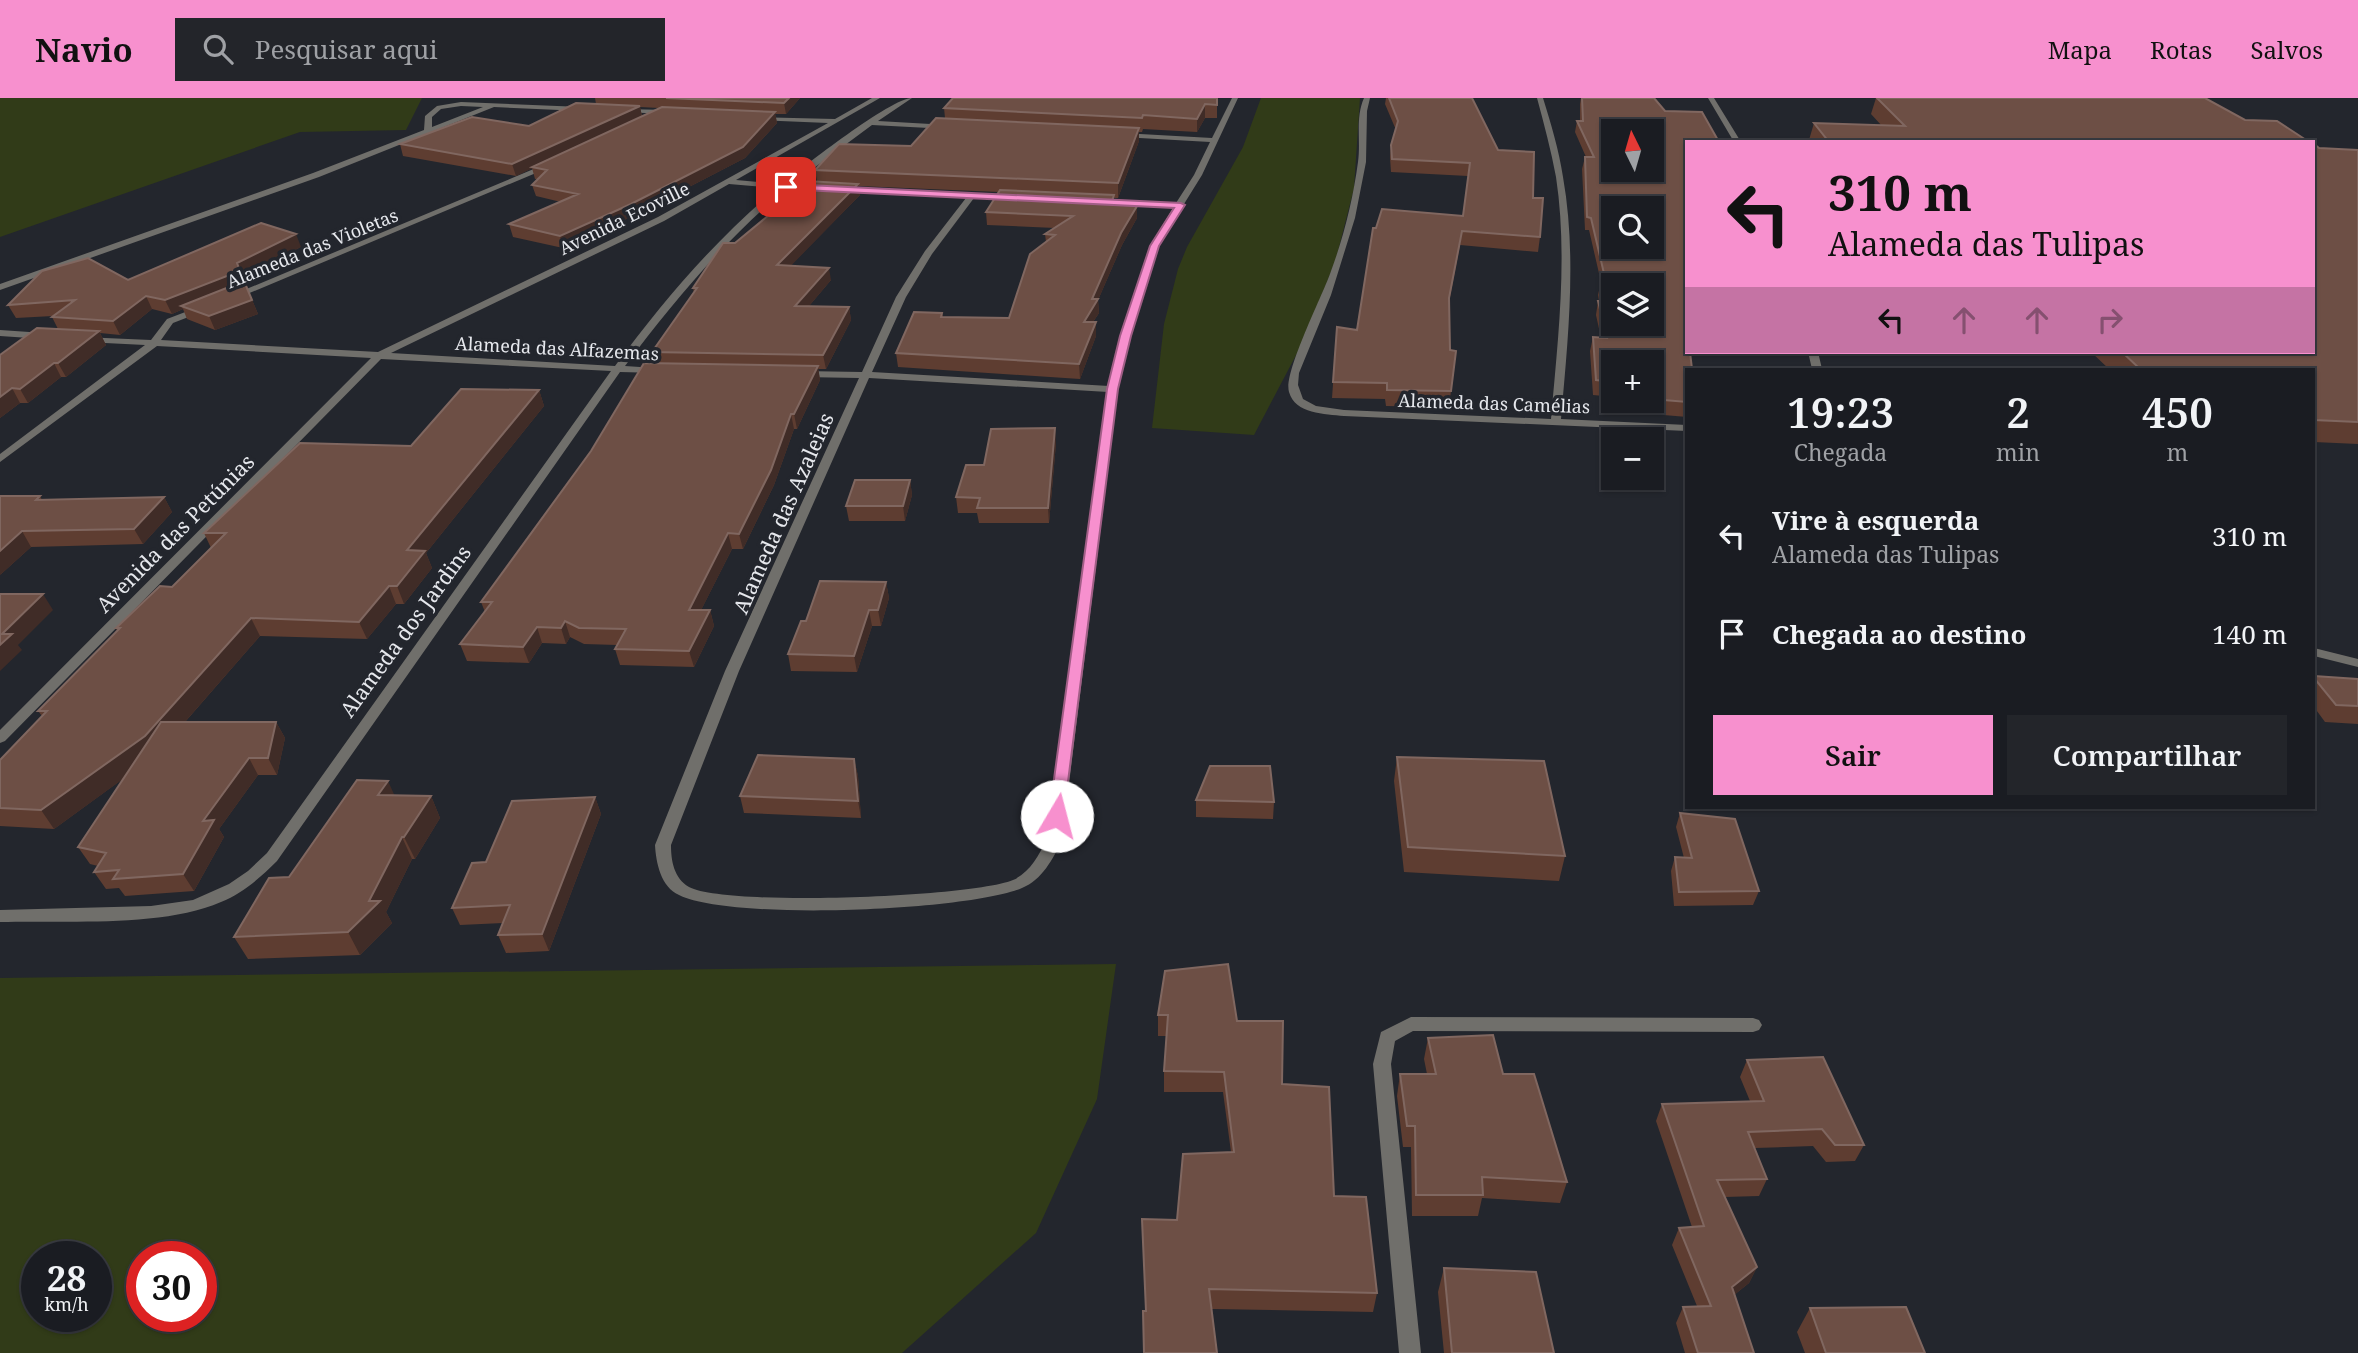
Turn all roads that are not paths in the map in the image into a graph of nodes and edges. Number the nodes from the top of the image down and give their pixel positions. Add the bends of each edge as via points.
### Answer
1 (877, 98) edge
2 (909, 98) edge
3 (1235, 98) edge
4 (1367, 98) edge
5 (1541, 98) edge
6 (1712, 98) edge
7 (494, 105) junction
8 (598, 109) edge
9 (611, 110) edge
10 (665, 112) junction
11 (678, 113) edge
12 (756, 117) edge
13 (838, 121) junction
14 (646, 122) edge
15 (869, 123) junction
16 (952, 127) edge
17 (428, 131) junction
18 (1119, 135) edge
19 (1216, 140) junction
20 (1737, 140) edge
21 (561, 161) edge
22 (730, 182) junction
23 (786, 187) junction
24 (799, 188) edge
25 (839, 190) edge
26 (972, 196) junction
27 (1027, 198) edge
28 (1083, 201) edge
29 (1181, 205) junction
30 (0, 287) edge
31 (223, 301) edge
32 (212, 305) edge
33 (0, 333) edge
34 (56, 337) edge
35 (70, 338) edge
36 (153, 344) junction
37 (378, 356) junction
38 (618, 371) junction
39 (673, 372) edge
40 (783, 373) edge
41 (866, 375) junction
42 (1113, 389) junction
43 (1556, 422) junction
44 (1685, 428) edge
45 (0, 459) edge
46 (2315, 652) edge
47 (2358, 663) edge
48 (0, 738) edge
49 (0, 916) edge
50 (1753, 1025) dead end
51 (1410, 1353) edge

1 - 13 street, Avenida Ecoville
2 - 15 street, Alameda dos Jardins
3 - 19 street
4 - 43 street, Alameda das Camélias via 1363,158 1346,245 1294,373 1294,397 1302,404 1344,413
5 - 43 street via 1560,187 1568,257
6 - 20 street
7 - 8 street
7 - 17 street
7 - 17 street via 439,107 428,116
9 - 10 street
10 - 11 street
10 - 14 street
12 - 13 street
13 - 22 street, Avenida Ecoville
15 - 16 street
15 - 23 street, Alameda dos Jardins
17 - 30 street
18 - 19 street
19 - 29 street
21 - 31 street, Alameda das Violetas
22 - 23 street
22 - 37 street, Avenida Ecoville
23 - 24 street
23 - 38 street, Alameda dos Jardins via 723,242
25 - 26 street
26 - 27 street
26 - 41 street, Alameda das Azaleias via 901,297
28 - 29 street
29 - 42 street via 1154,246
32 - 36 street, Alameda das Violetas via 170,321
33 - 34 street
35 - 36 street, Alameda das Alfazemas
36 - 37 street, Alameda das Alfazemas
36 - 45 street, Alameda das Violetas
37 - 38 street, Alameda das Alfazemas
37 - 48 street, Avenida das Petúnias
38 - 39 street, Alameda das Alfazemas
38 - 49 street, Alameda dos Jardins via 258,873 212,900 163,914
40 - 41 street
41 - 42 street
41 - 42 street, Alameda das Azaleias via 733,671 663,845 663,863 686,893 722,901 824,904 928,899 1016,885 1043,865 1054,840
43 - 44 street, Alameda das Camélias
46 - 47 street
50 - 51 street via 1411,1024 1387,1037 1382,1064

